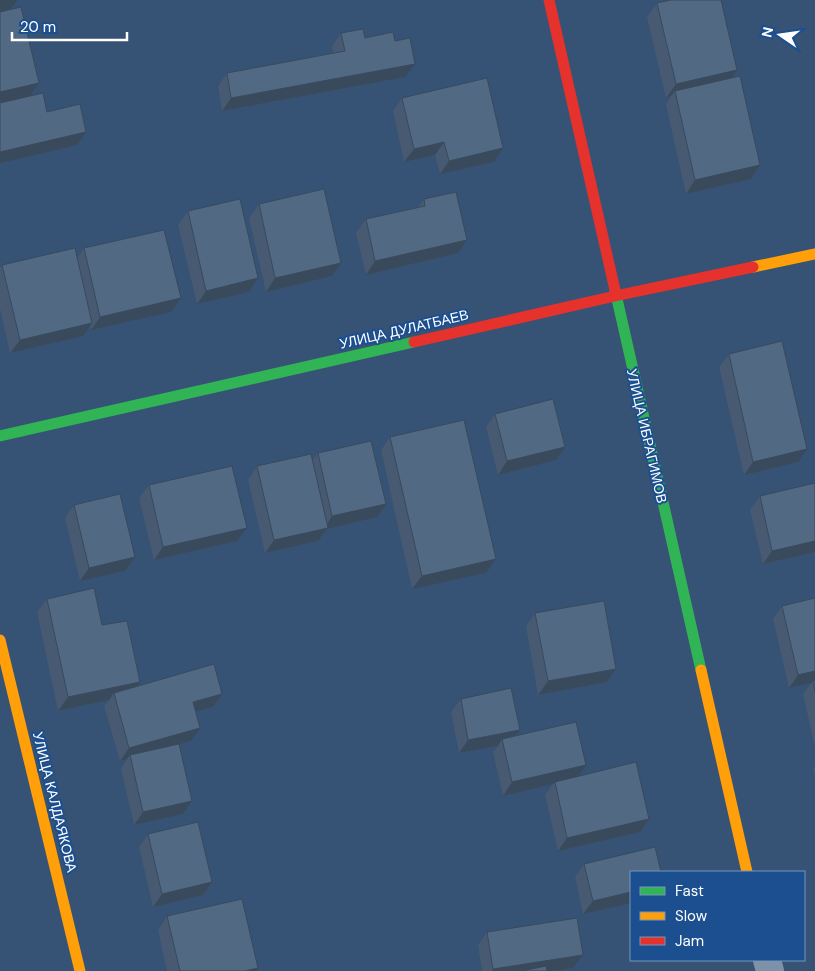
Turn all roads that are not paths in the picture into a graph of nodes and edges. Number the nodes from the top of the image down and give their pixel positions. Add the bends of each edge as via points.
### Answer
1 (549, 0) edge
2 (815, 254) edge
3 (615, 296) junction
4 (0, 436) edge
5 (0, 640) edge
6 (747, 871) edge
7 (80, 971) edge

1 - 3 street, УЛИЦА ИБРАГИМОВ
2 - 3 street, УЛИЦА ДУЛАТБАЕВ
3 - 4 street, УЛИЦА ДУЛАТБАЕВ
3 - 6 street, УЛИЦА ИБРАГИМОВ
5 - 7 street, УЛИЦА КАЛДАЯКОВА

